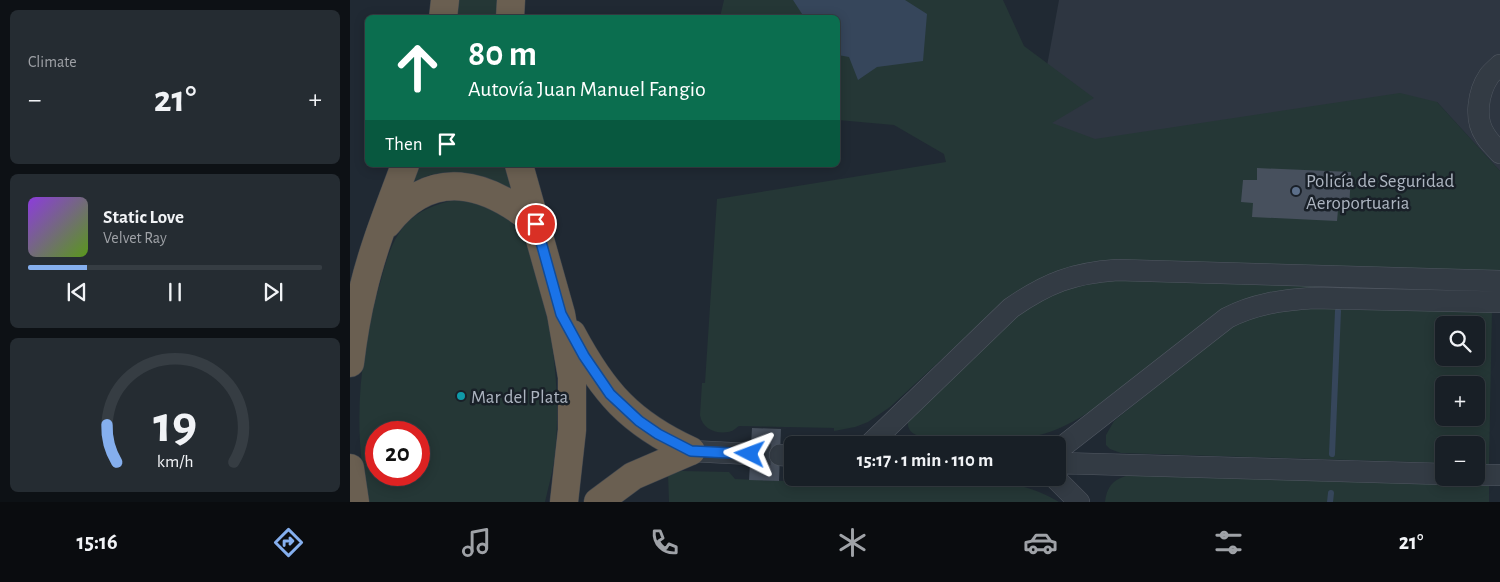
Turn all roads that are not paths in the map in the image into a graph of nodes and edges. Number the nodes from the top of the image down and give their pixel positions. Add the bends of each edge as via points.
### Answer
1 (445, 0) edge
2 (511, 0) edge
3 (443, 15) edge
4 (510, 15) edge
5 (1500, 65) edge
6 (1500, 153) edge
7 (404, 167) edge
8 (520, 167) edge
9 (536, 224) junction
10 (382, 230) junction
11 (1500, 281) edge
12 (1500, 302) edge
13 (561, 314) junction
14 (350, 363) edge
15 (878, 436) edge
16 (1066, 444) edge
17 (691, 451) junction
18 (750, 454) tunnel mouth
19 (1066, 463) edge
20 (350, 468) edge
21 (1435, 474) edge
22 (1485, 475) edge
23 (1500, 475) edge
24 (1063, 486) edge
25 (355, 502) edge
26 (564, 502) edge
27 (598, 502) edge
28 (1078, 502) edge

1 - 3 highway
2 - 4 highway
5 - 6 lane via 1483,86 1478,110 1484,135
7 - 10 highway
8 - 9 highway
9 - 10 highway via 505,200 485,190 463,186 442,187 421,194 396,211
9 - 13 highway
10 - 14 highway via 363,290
11 - 15 lane via 1117,270 1091,272 1031,294 1011,308
12 - 16 lane via 1313,298 1287,299 1244,310 1227,318
13 - 17 highway via 610,394 639,421
13 - 26 highway via 572,384 572,430
17 - 18 lane
17 - 27 highway via 633,476
19 - 21 lane
20 - 25 highway
22 - 23 lane
24 - 28 lane

